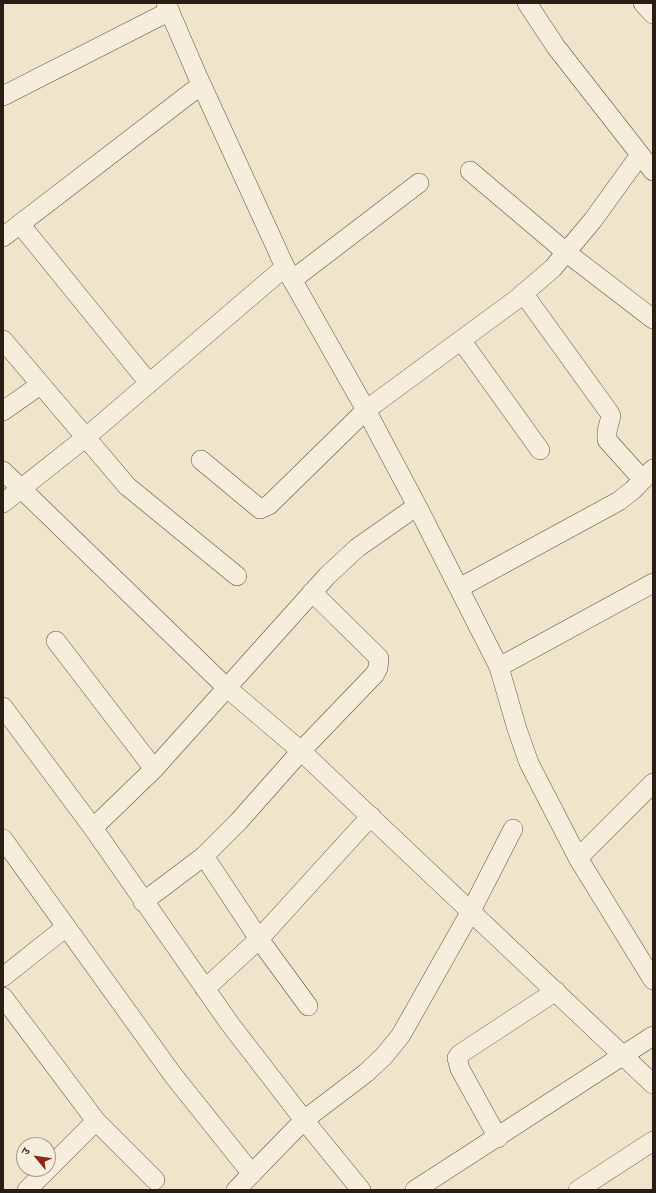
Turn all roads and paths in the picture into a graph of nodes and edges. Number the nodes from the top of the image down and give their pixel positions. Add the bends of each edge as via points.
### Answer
1 (527, 3) edge
2 (643, 3) edge
3 (168, 7) edge
4 (653, 14) edge
5 (201, 85) junction
6 (3, 96) edge
7 (649, 165) edge
8 (470, 171) dead end
9 (419, 183) dead end
10 (20, 224) junction
11 (3, 237) edge
12 (568, 253) junction
13 (288, 274) junction
14 (523, 293) junction
15 (653, 318) edge
16 (3, 340) edge
17 (461, 340) junction
18 (149, 383) junction
19 (40, 385) junction
20 (366, 410) junction
21 (3, 411) edge
22 (84, 438) junction
23 (540, 450) dead end
24 (201, 460) dead end
25 (3, 471) edge
26 (648, 474) edge
27 (21, 488) junction
28 (3, 503) edge
29 (418, 506) junction
30 (237, 576) dead end
31 (653, 583) edge
32 (459, 588) junction
33 (312, 592) junction
34 (56, 641) dead end
35 (499, 666) junction
36 (226, 687) junction
37 (3, 706) edge
38 (301, 751) junction
39 (154, 769) junction
40 (653, 784) edge
41 (371, 816) junction
42 (93, 828) junction
43 (513, 829) dead end
44 (3, 839) edge
45 (204, 856) junction
46 (578, 858) junction
47 (143, 902) junction
48 (471, 911) junction
49 (66, 927) junction
50 (259, 939) junction
51 (3, 977) edge
52 (653, 980) edge
53 (205, 989) junction
54 (556, 991) junction
55 (3, 997) edge
56 (308, 1006) dead end
57 (653, 1036) edge
58 (623, 1057) junction
59 (653, 1084) edge
60 (304, 1120) junction
61 (96, 1121) junction
62 (498, 1138) junction
63 (653, 1142) edge
64 (155, 1180) dead end
65 (243, 1185) edge
66 (27, 1190) edge
67 (361, 1190) edge
68 (414, 1190) edge
69 (578, 1190) edge

1 - 7 street via 556,47
2 - 4 street
3 - 5 street
3 - 6 street
5 - 10 street
5 - 13 street
7 - 12 street
8 - 12 street
9 - 13 street
10 - 11 street
10 - 18 street
12 - 14 street
12 - 15 street
13 - 18 street
13 - 20 street
14 - 17 street
14 - 26 street via 609,412 611,416 606,431 607,440
16 - 19 street
17 - 20 street
17 - 23 street
18 - 22 street
19 - 21 street
19 - 22 street
20 - 24 street via 264,508 260,509
20 - 29 street
22 - 27 street
22 - 30 street via 127,486
25 - 27 street
26 - 32 street via 634,490 619,501
27 - 28 street
27 - 36 street
29 - 32 street
29 - 33 street via 357,548
31 - 35 street
32 - 35 street
33 - 36 street
33 - 38 street via 379,658 380,664 375,674
34 - 39 street
35 - 46 street via 529,763
36 - 38 street
36 - 39 street
37 - 42 street
38 - 41 street
38 - 45 street
39 - 42 street
40 - 46 street
41 - 48 street
41 - 50 street
42 - 47 street
43 - 48 street
44 - 49 street
45 - 47 street
45 - 50 street
46 - 52 street
47 - 53 street
48 - 54 street
48 - 60 street via 401,1034 384,1056 366,1073
49 - 51 street
49 - 65 street via 173,1075
50 - 53 street
50 - 56 street
53 - 60 street
54 - 58 street
54 - 62 street via 456,1058
55 - 61 street
57 - 58 street
58 - 59 street
58 - 62 street
60 - 65 street
60 - 67 street
61 - 64 street
61 - 66 street
62 - 68 street
63 - 69 street

